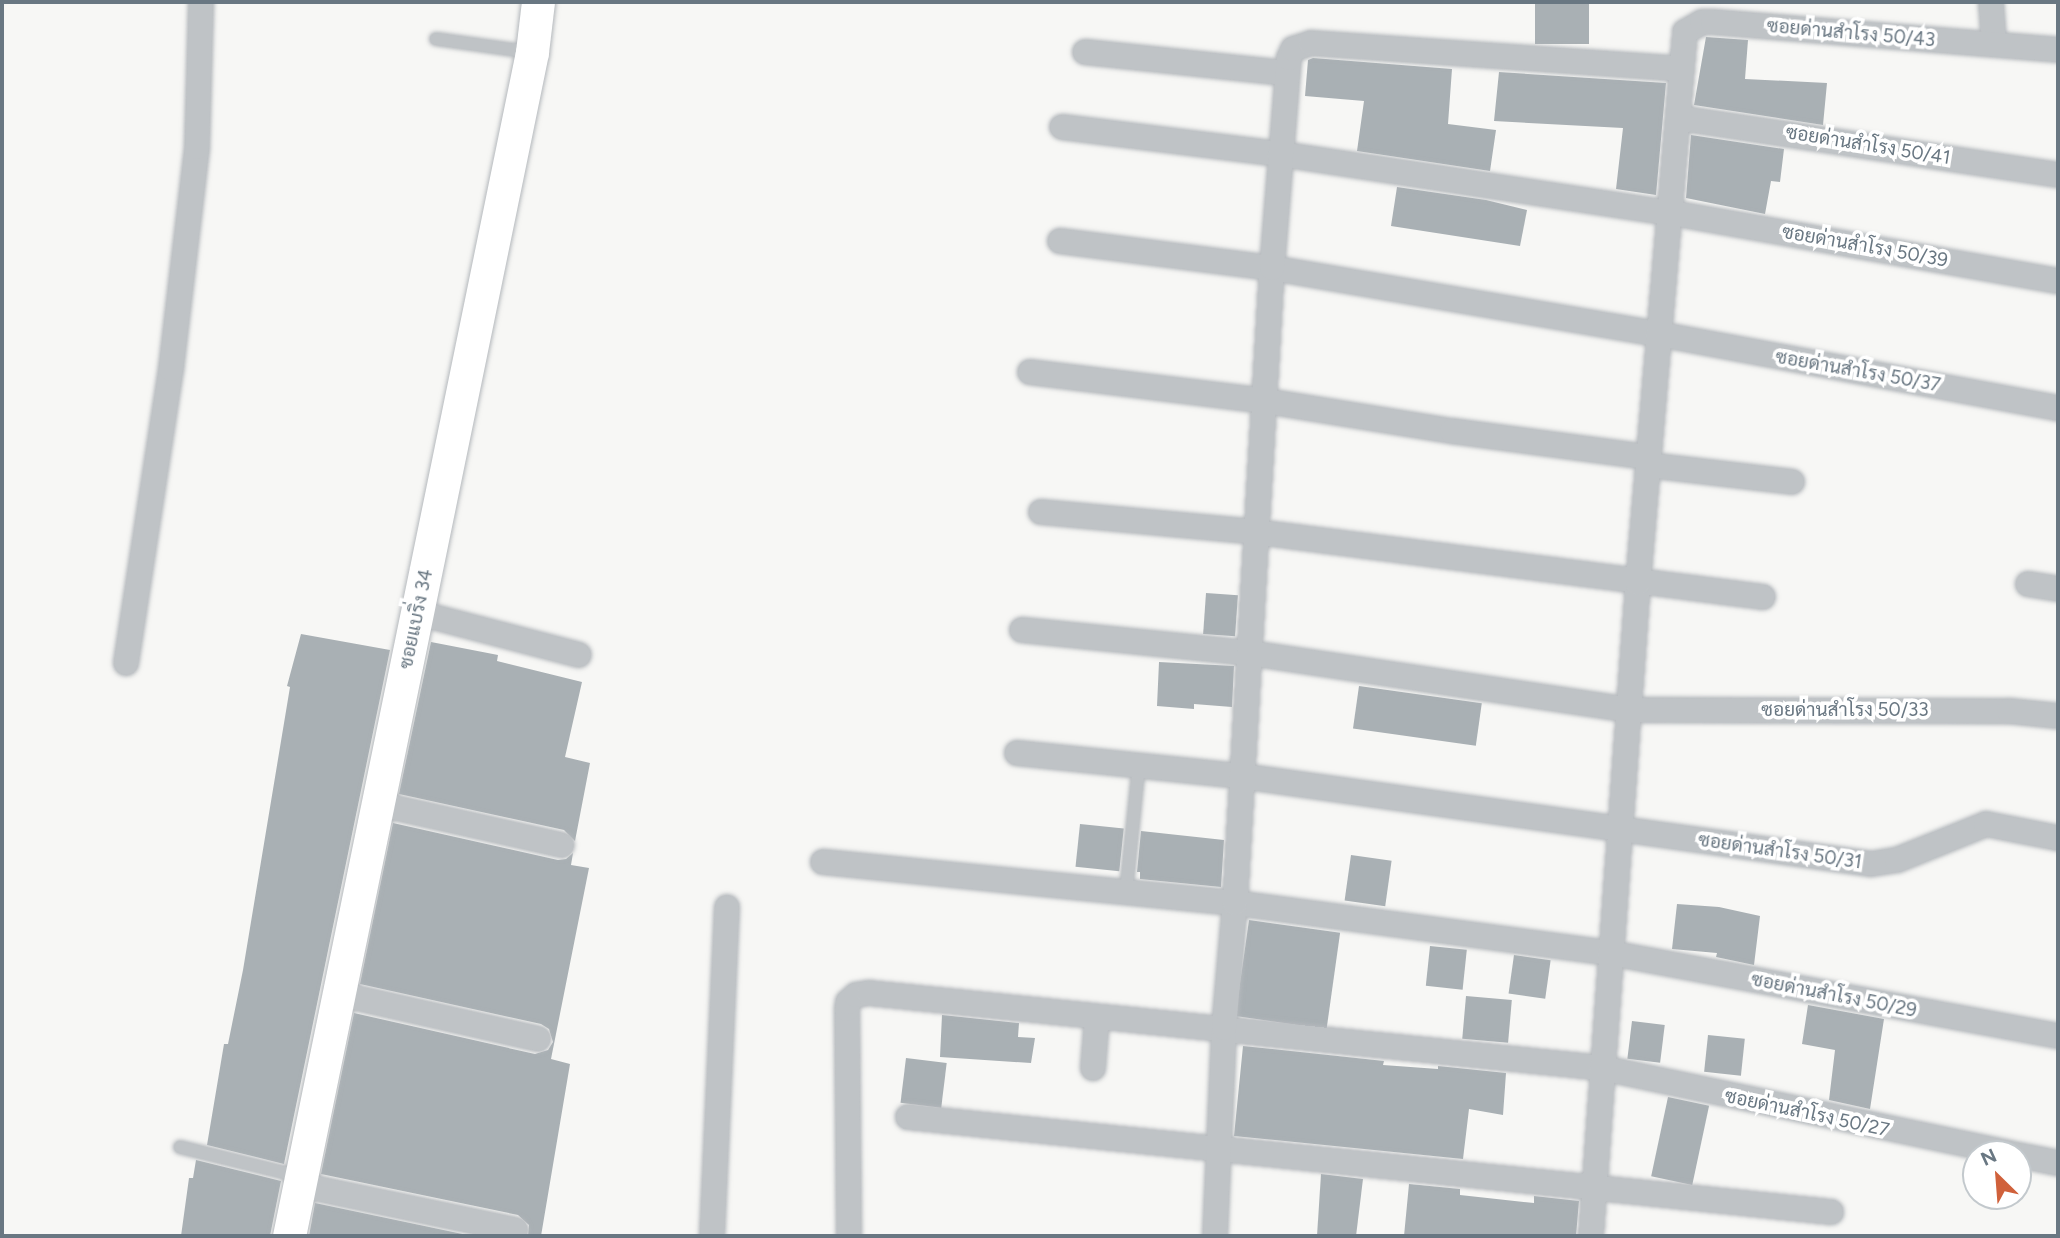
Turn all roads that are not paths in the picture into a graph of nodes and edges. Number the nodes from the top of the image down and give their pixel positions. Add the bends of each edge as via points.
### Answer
1 (201, 2) edge
2 (538, 2) edge
3 (1991, 2) edge
4 (436, 39) dead end
5 (1994, 44) junction
6 (2058, 50) edge
7 (532, 52) junction
8 (1085, 52) dead end
9 (1679, 69) junction
10 (1285, 73) junction
11 (1678, 118) junction
12 (1062, 127) dead end
13 (1280, 154) junction
14 (2058, 175) edge
15 (1672, 213) junction
16 (1059, 241) dead end
17 (1272, 268) junction
18 (2058, 281) edge
19 (1658, 334) junction
20 (1030, 372) dead end
21 (1266, 401) junction
22 (2058, 408) edge
23 (1648, 461) junction
24 (1792, 482) dead end
25 (1041, 512) dead end
26 (1257, 532) junction
27 (1638, 583) junction
28 (2028, 584) dead end
29 (2058, 589) edge
30 (1763, 597) dead end
31 (418, 613) junction
32 (1021, 630) dead end
33 (1249, 653) junction
34 (579, 655) dead end
35 (127, 663) dead end
36 (1631, 710) junction
37 (2058, 716) edge
38 (1017, 753) dead end
39 (1139, 765) junction
40 (1241, 776) junction
41 (378, 804) junction
42 (1621, 830) junction
43 (2058, 838) edge
44 (561, 845) dead end
45 (823, 862) dead end
46 (1126, 892) junction
47 (1235, 903) junction
48 (727, 907) dead end
49 (1610, 953) junction
50 (339, 994) junction
51 (1097, 1017) junction
52 (1224, 1028) junction
53 (2058, 1036) edge
54 (538, 1039) dead end
55 (1093, 1068) dead end
56 (1602, 1068) junction
57 (908, 1117) dead end
58 (1962, 1144) edge
59 (180, 1146) dead end
60 (1220, 1151) junction
61 (2032, 1158) edge
62 (2058, 1163) edge
63 (301, 1181) junction
64 (1594, 1189) junction
65 (1830, 1212) dead end
66 (514, 1230) dead end
67 (289, 1236) edge
68 (712, 1236) edge
69 (849, 1236) edge
70 (1215, 1236) edge
71 (1591, 1236) edge

1 - 35 street via 197,147 171,369
2 - 7 street, ซอยแบริ่ง 34
3 - 5 street
4 - 7 lane
5 - 6 street, ซอยด่านสำโรง 50/43
5 - 9 street, ซอยด่านสำโรง 50/43 via 1702,22 1685,32
7 - 31 street, ซอยแบริ่ง 34
8 - 10 street
9 - 10 street via 1311,43 1293,49
9 - 11 street
10 - 13 street
11 - 14 street, ซอยด่านสำโรง 50/41
11 - 15 street
12 - 13 street, ซอยด่านสำโรง 50/39
13 - 15 street, ซอยด่านสำโรง 50/39
13 - 17 street
15 - 18 street, ซอยด่านสำโรง 50/39
15 - 19 street
16 - 17 street, ซอยด่านสำโรง 50/37
17 - 19 street, ซอยด่านสำโรง 50/37
17 - 21 street
19 - 22 street, ซอยด่านสำโรง 50/37
19 - 23 street
20 - 21 street
21 - 23 street
21 - 26 street
23 - 24 street
23 - 27 street
25 - 26 street
26 - 27 street
26 - 33 street
27 - 30 street
27 - 36 street
28 - 29 street
31 - 34 street
31 - 41 street, ซอยแบริ่ง 34
32 - 33 street, ซอยด่านสำโรง 50/33
33 - 36 street, ซอยด่านสำโรง 50/33
33 - 40 street
36 - 37 street, ซอยด่านสำโรง 50/33 via 2009,711
36 - 42 street
38 - 39 street, ซอยด่านสำโรง 50/31
39 - 40 street, ซอยด่านสำโรง 50/31
39 - 46 lane
40 - 42 street, ซอยด่านสำโรง 50/31
40 - 47 street
41 - 44 street
41 - 50 street, ซอยแบริ่ง 34
42 - 43 street, ซอยด่านสำโรง 50/31 via 1871,864 1897,860 1986,824
42 - 49 street
45 - 46 street, ซอยด่านสำโรง 50/29
46 - 47 street, ซอยด่านสำโรง 50/29
47 - 49 street, ซอยด่านสำโรง 50/29
47 - 52 street
48 - 68 street
49 - 53 street, ซอยด่านสำโรง 50/29
49 - 56 street
50 - 54 street
50 - 63 street, ซอยแบริ่ง 34
51 - 52 street, ซอยด่านสำโรง 50/27
51 - 55 street
51 - 69 street, ซอยด่านสำโรง 50/27 via 869,993 848,1002
52 - 56 street, ซอยด่านสำโรง 50/27
52 - 60 street
56 - 58 street, ซอยด่านสำโรง 50/27
56 - 64 street
57 - 60 street
59 - 63 lane
60 - 64 street
60 - 70 street
61 - 62 street
63 - 66 street
63 - 67 street, ซอยแบริ่ง 34
64 - 65 street
64 - 71 street

